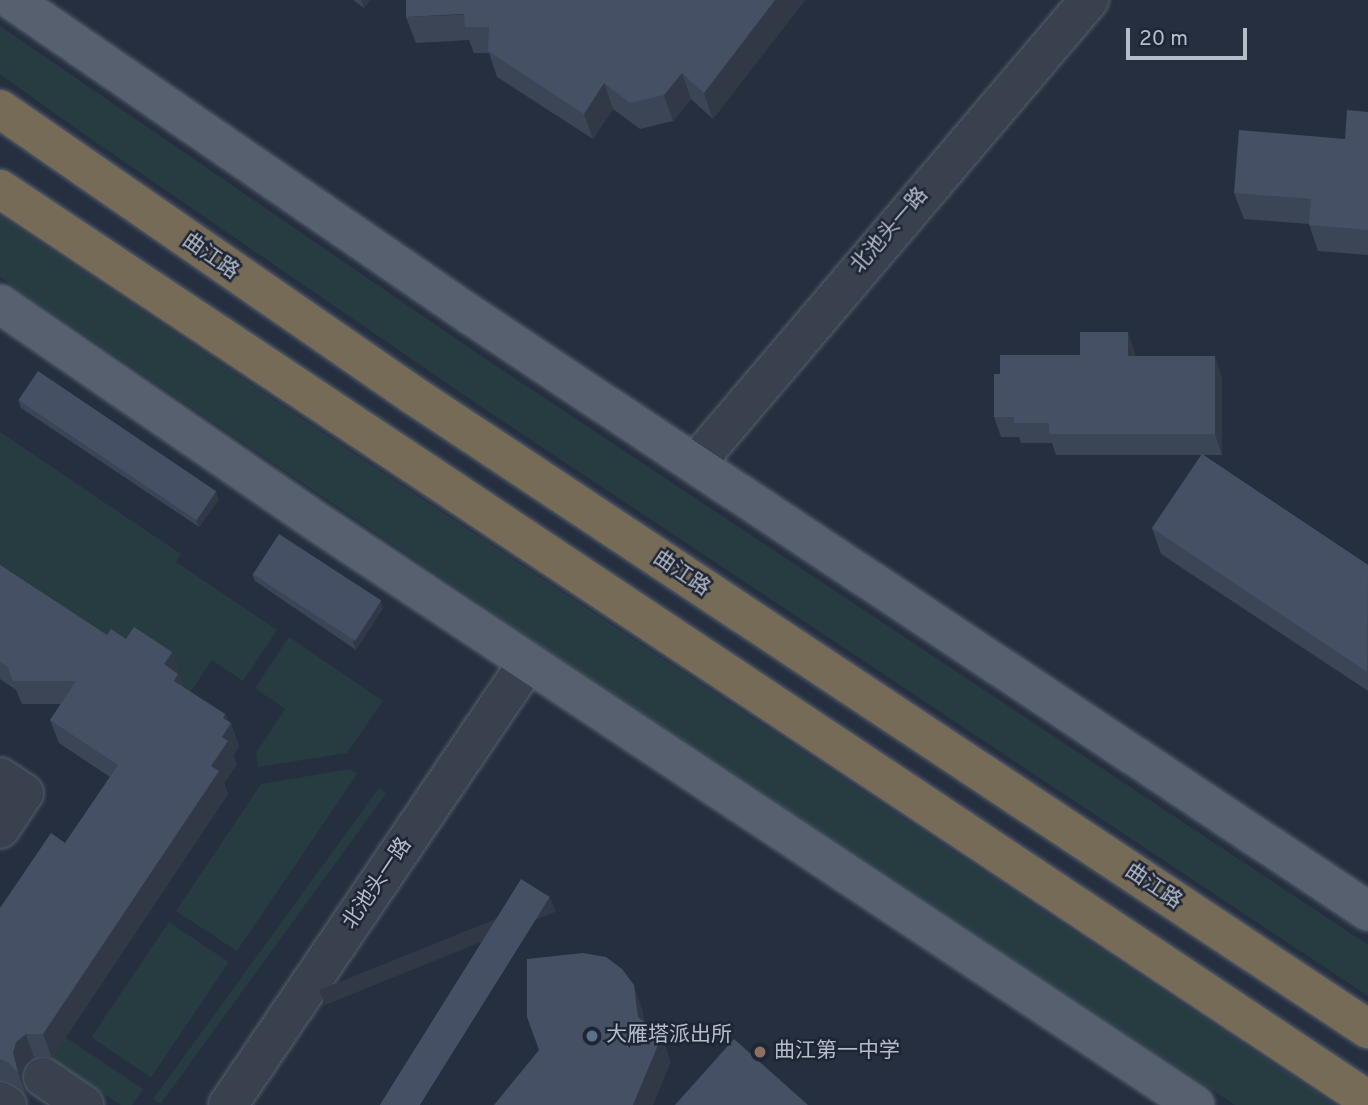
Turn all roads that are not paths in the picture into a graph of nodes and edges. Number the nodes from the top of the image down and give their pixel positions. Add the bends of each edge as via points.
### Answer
1 (12, 0) edge
2 (1089, 0) edge
3 (0, 109) edge
4 (0, 189) edge
5 (0, 304) edge
6 (695, 464) junction
7 (528, 662) junction
8 (0, 777) edge
9 (0, 829) edge
10 (1368, 911) edge
11 (1368, 1029) edge
12 (43, 1077) dead end
13 (1368, 1100) edge
14 (0, 1101) edge
15 (7, 1105) edge
16 (84, 1105) edge
17 (228, 1105) edge
18 (1195, 1105) edge

1 - 6 main road via 260,173
2 - 6 street, 北池头一路
3 - 11 highway, 曲江路 via 373,369
4 - 13 highway
5 - 7 main road
6 - 10 main road
7 - 17 street, 北池头一路
7 - 18 main road
8 - 9 street via 24,793
12 - 16 street
14 - 15 street

